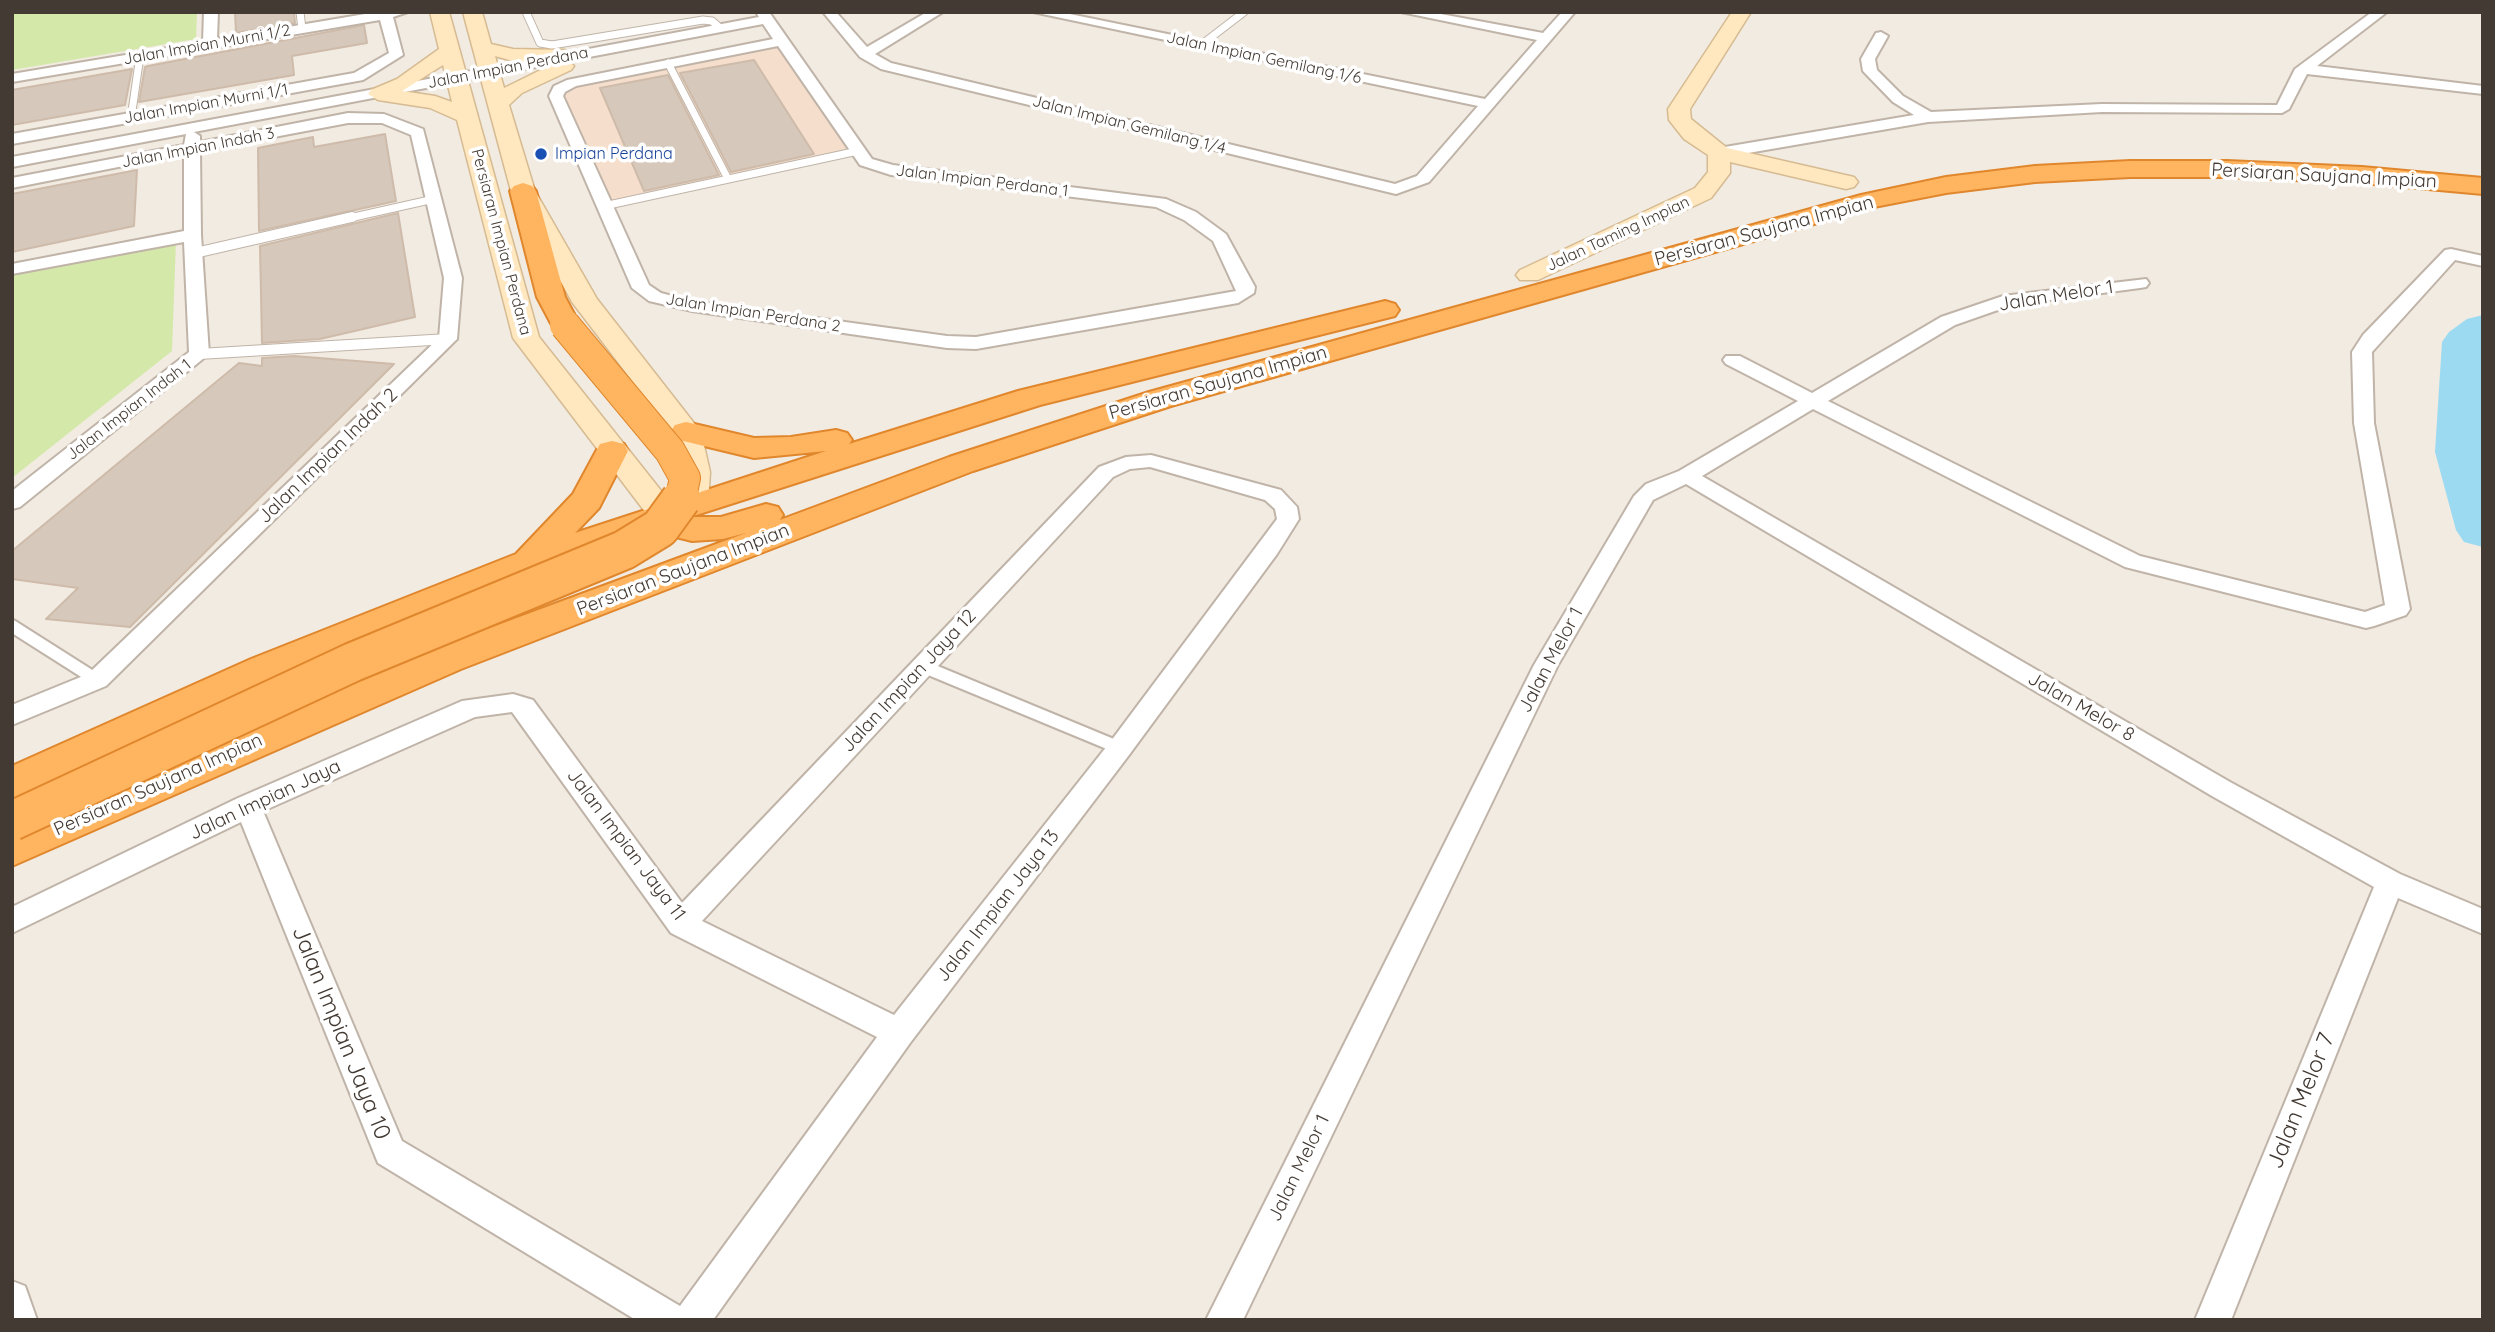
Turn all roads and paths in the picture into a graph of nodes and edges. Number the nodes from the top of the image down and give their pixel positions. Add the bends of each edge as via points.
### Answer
1 (211, 12) edge
2 (300, 12) edge
3 (402, 12) edge
4 (439, 12) edge
5 (526, 12) edge
6 (829, 12) edge
7 (937, 12) edge
8 (1039, 12) edge
9 (1244, 12) edge
10 (1407, 12) edge
11 (1569, 12) edge
12 (1742, 12) edge
13 (2381, 12) edge
14 (474, 13) edge
15 (386, 14) edge
16 (771, 25) edge
17 (720, 28) junction
18 (302, 29) junction
19 (1881, 36) dead end
20 (1546, 38) junction
21 (210, 44) junction
22 (1201, 45) junction
23 (481, 47) junction
24 (449, 51) junction
25 (866, 54) junction
26 (140, 56) junction
27 (564, 61) junction
28 (668, 63) junction
29 (2305, 69) junction
30 (489, 75) junction
31 (12, 78) edge
32 (457, 80) junction
33 (2483, 90) edge
34 (379, 94) junction
35 (498, 103) junction
36 (1488, 104) junction
37 (466, 116) junction
38 (131, 117) junction
39 (1928, 117) junction
40 (192, 128) junction
41 (12, 139) edge
42 (191, 150) junction
43 (858, 151) junction
44 (1719, 153) junction
45 (12, 162) edge
46 (2483, 167) edge
47 (728, 179) junction
48 (1846, 182) junction
49 (12, 183) edge
50 (2483, 187) edge
51 (523, 191) junction
52 (434, 199) junction
53 (604, 206) junction
54 (1220, 238) joint
55 (194, 244) junction
56 (2483, 261) edge
57 (12, 269) edge
58 (1529, 275) junction
59 (2140, 283) dead end
60 (448, 339) junction
61 (200, 354) junction
62 (1733, 360) dead end
63 (1029, 398) junction
64 (1812, 401) junction
65 (1097, 417) junction
66 (686, 432) junction
67 (612, 451) junction
68 (1151, 461) joint
69 (1687, 476) junction
70 (12, 502) edge
71 (682, 516) junction
72 (523, 564) junction
73 (12, 626) edge
74 (447, 659) junction
75 (922, 666) junction
76 (97, 680) junction
77 (524, 707) joint
78 (12, 716) edge
79 (1120, 748) junction
80 (12, 784) edge
81 (248, 806) junction
82 (12, 821) edge
83 (12, 848) edge
84 (2390, 882) junction
85 (12, 921) edge
86 (2483, 922) edge
87 (681, 924) junction
88 (900, 1033) junction
89 (12, 1299) edge
90 (19, 1320) edge
91 (670, 1320) edge
92 (691, 1320) edge
93 (1224, 1320) edge
94 (2213, 1320) edge

1 - 21 street
2 - 18 lane
3 - 15 street, Jalan Impian Murni 1/2
4 - 24 street, Persiaran Impian Perdana
5 - 17 lane via 540,43 552,45 703,20
6 - 25 street
7 - 25 street
8 - 22 street, Jalan Impian Gemilang 1/6
9 - 22 lane
10 - 20 street
11 - 20 street
12 - 44 street via 1679,109 1680,120 1692,134
13 - 29 street
14 - 23 street, Persiaran Impian Perdana
15 - 18 street, Jalan Impian Murni 1/2
15 - 38 street, Jalan Impian Murni 1/1 via 396,55 358,77
16 - 17 street, Jalan Impian Perdana
16 - 27 street, Jalan Impian Perdana
16 - 28 street, Jalan Impian Perdana 2
16 - 43 street, Jalan Impian Perdana 1
17 - 27 street, Jalan Impian Perdana
18 - 21 street, Jalan Impian Murni 1/2
19 - 39 street via 1868,58 1870,71 1898,99
20 - 36 street
21 - 26 street, Jalan Impian Murni 1/2
22 - 36 street, Jalan Impian Gemilang 1/6
23 - 27 street
23 - 30 street, Persiaran Impian Perdana
24 - 32 street, Persiaran Impian Perdana
24 - 34 street via 404,83
25 - 36 street, Jalan Impian Gemilang 1/4 via 886,66 1396,189 1423,179
26 - 31 street, Jalan Impian Murni 1/2
26 - 38 lane
27 - 30 street, Jalan Impian Perdana
27 - 35 street
28 - 47 lane
28 - 53 street, Jalan Impian Perdana 2 via 572,83 555,96
29 - 33 street
29 - 39 street via 2284,106 2275,110 2102,108
30 - 32 street, Jalan Impian Perdana
30 - 35 street, Persiaran Impian Perdana
32 - 34 street, Jalan Impian Perdana
32 - 37 street, Persiaran Impian Perdana
34 - 37 street via 435,102
34 - 40 street, Jalan Impian Perdana
35 - 51 street, Persiaran Impian Perdana
37 - 67 street, Persiaran Impian Perdana via 526,338
38 - 41 street, Jalan Impian Murni 1/1
39 - 44 street
40 - 42 street, Jalan Impian Indah 1
40 - 45 street, Jalan Impian Perdana
42 - 49 street, Jalan Impian Indah 3
42 - 52 street, Jalan Impian Indah 3 via 348,118 384,119 418,132
42 - 55 street, Jalan Impian Indah 1
43 - 47 lane
43 - 54 street, Jalan Impian Perdana 1 via 866,162 891,170 1160,202
44 - 48 street
44 - 58 street, Jalan Taming Impian via 1719,173 1703,193
46 - 48 highway, Persiaran Saujana Impian via 2311,152 2155,149 1941,164
47 - 53 lane
48 - 58 highway, Persiaran Saujana Impian
50 - 65 highway, Persiaran Saujana Impian via 2227,169 2035,174 1947,185 1857,204
51 - 66 street, Persiaran Impian Perdana via 585,302
51 - 82 highway, bridge via 551,297 565,325 670,451 685,478 680,503 660,528 624,550 353,662
52 - 55 lane
52 - 60 street via 453,278
53 - 54 street, Jalan Impian Perdana 2 via 641,288 655,296 692,306 947,342 976,343 1238,298 1246,287
55 - 57 street
55 - 61 street, Jalan Impian Indah 1
56 - 64 street via 2451,254 2362,352 2364,424 2398,609 2366,620 2133,562
58 - 63 highway, Persiaran Saujana Impian
59 - 64 street, Jalan Melor 1 via 2009,300 1948,321
60 - 61 lane
60 - 76 street, Jalan Impian Indah 2
61 - 70 street, Jalan Impian Indah 1
62 - 64 street
63 - 66 highway via 791,447 754,448
63 - 71 highway, Persiaran Saujana Impian
64 - 69 street, Jalan Melor 1
65 - 71 highway via 995,435 723,528
65 - 74 highway, Persiaran Saujana Impian
66 - 71 street, Persiaran Impian Perdana via 695,472
67 - 71 street, Persiaran Impian Perdana
67 - 72 highway via 587,500
68 - 75 street, Jalan Impian Jaya 12 via 1126,463 1106,472
68 - 79 street, Jalan Impian Jaya 13 via 1273,495 1286,507 1289,519
69 - 84 street, Jalan Melor 8
69 - 93 street, Jalan Melor 1 via 1654,489 1638,505 1546,665
71 - 72 highway, Persiaran Saujana Impian
71 - 74 highway via 666,550 484,630
72 - 80 highway, Persiaran Saujana Impian via 265,669
73 - 76 lane
74 - 83 highway, Persiaran Saujana Impian
75 - 79 lane
75 - 87 street, Jalan Impian Jaya 12
76 - 78 street, Jalan Impian Indah 2
77 - 81 street, Jalan Impian Jaya via 499,702 471,708
77 - 87 street, Jalan Impian Jaya 11
79 - 88 street, Jalan Impian Jaya 13
81 - 85 street, Jalan Impian Jaya
81 - 91 street, Jalan Impian Jaya 10 via 390,1152
84 - 86 street, Jalan Melor 8
84 - 94 street, Jalan Melor 7
87 - 88 street, Jalan Impian Jaya 11
88 - 92 street, Jalan Impian Jaya 13
89 - 90 street

